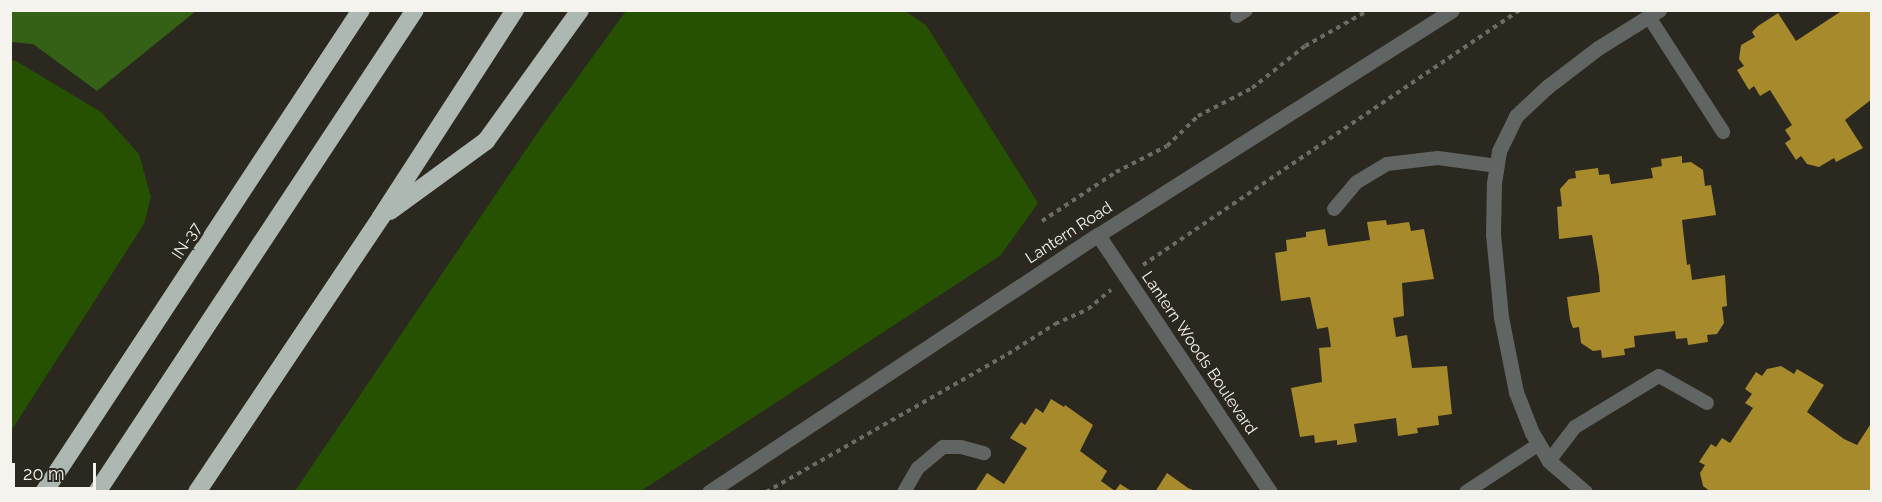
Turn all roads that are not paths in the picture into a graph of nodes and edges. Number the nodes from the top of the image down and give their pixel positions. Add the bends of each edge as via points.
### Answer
1 (359, 10) edge
2 (415, 10) edge
3 (515, 10) edge
4 (580, 10) edge
5 (1452, 10) edge
6 (1654, 14) edge
7 (1723, 132) dead end
8 (1497, 166) junction
9 (1334, 209) dead end
10 (381, 217) junction
11 (1098, 235) junction
12 (1707, 403) dead end
13 (1539, 444) junction
14 (984, 453) dead end
15 (1549, 461) junction
16 (44, 492) edge
17 (97, 492) edge
18 (197, 492) edge
19 (710, 492) edge
20 (904, 492) edge
21 (1270, 492) edge
22 (1466, 492) edge
23 (1585, 492) edge

1 - 16 highway, IN-37
2 - 17 highway
3 - 10 highway
4 - 10 highway via 486,141
5 - 11 street, Lantern Road
6 - 7 lane
6 - 8 street via 1599,48 1516,116 1499,151
8 - 9 lane via 1438,158 1387,164 1357,182
8 - 13 street via 1493,234 1501,317 1516,392
10 - 18 highway
11 - 19 street, Lantern Road
11 - 21 street, Lantern Woods Boulevard
12 - 15 lane via 1659,376 1575,427
13 - 15 street
13 - 22 lane
14 - 20 lane via 943,447 918,468
15 - 23 street

